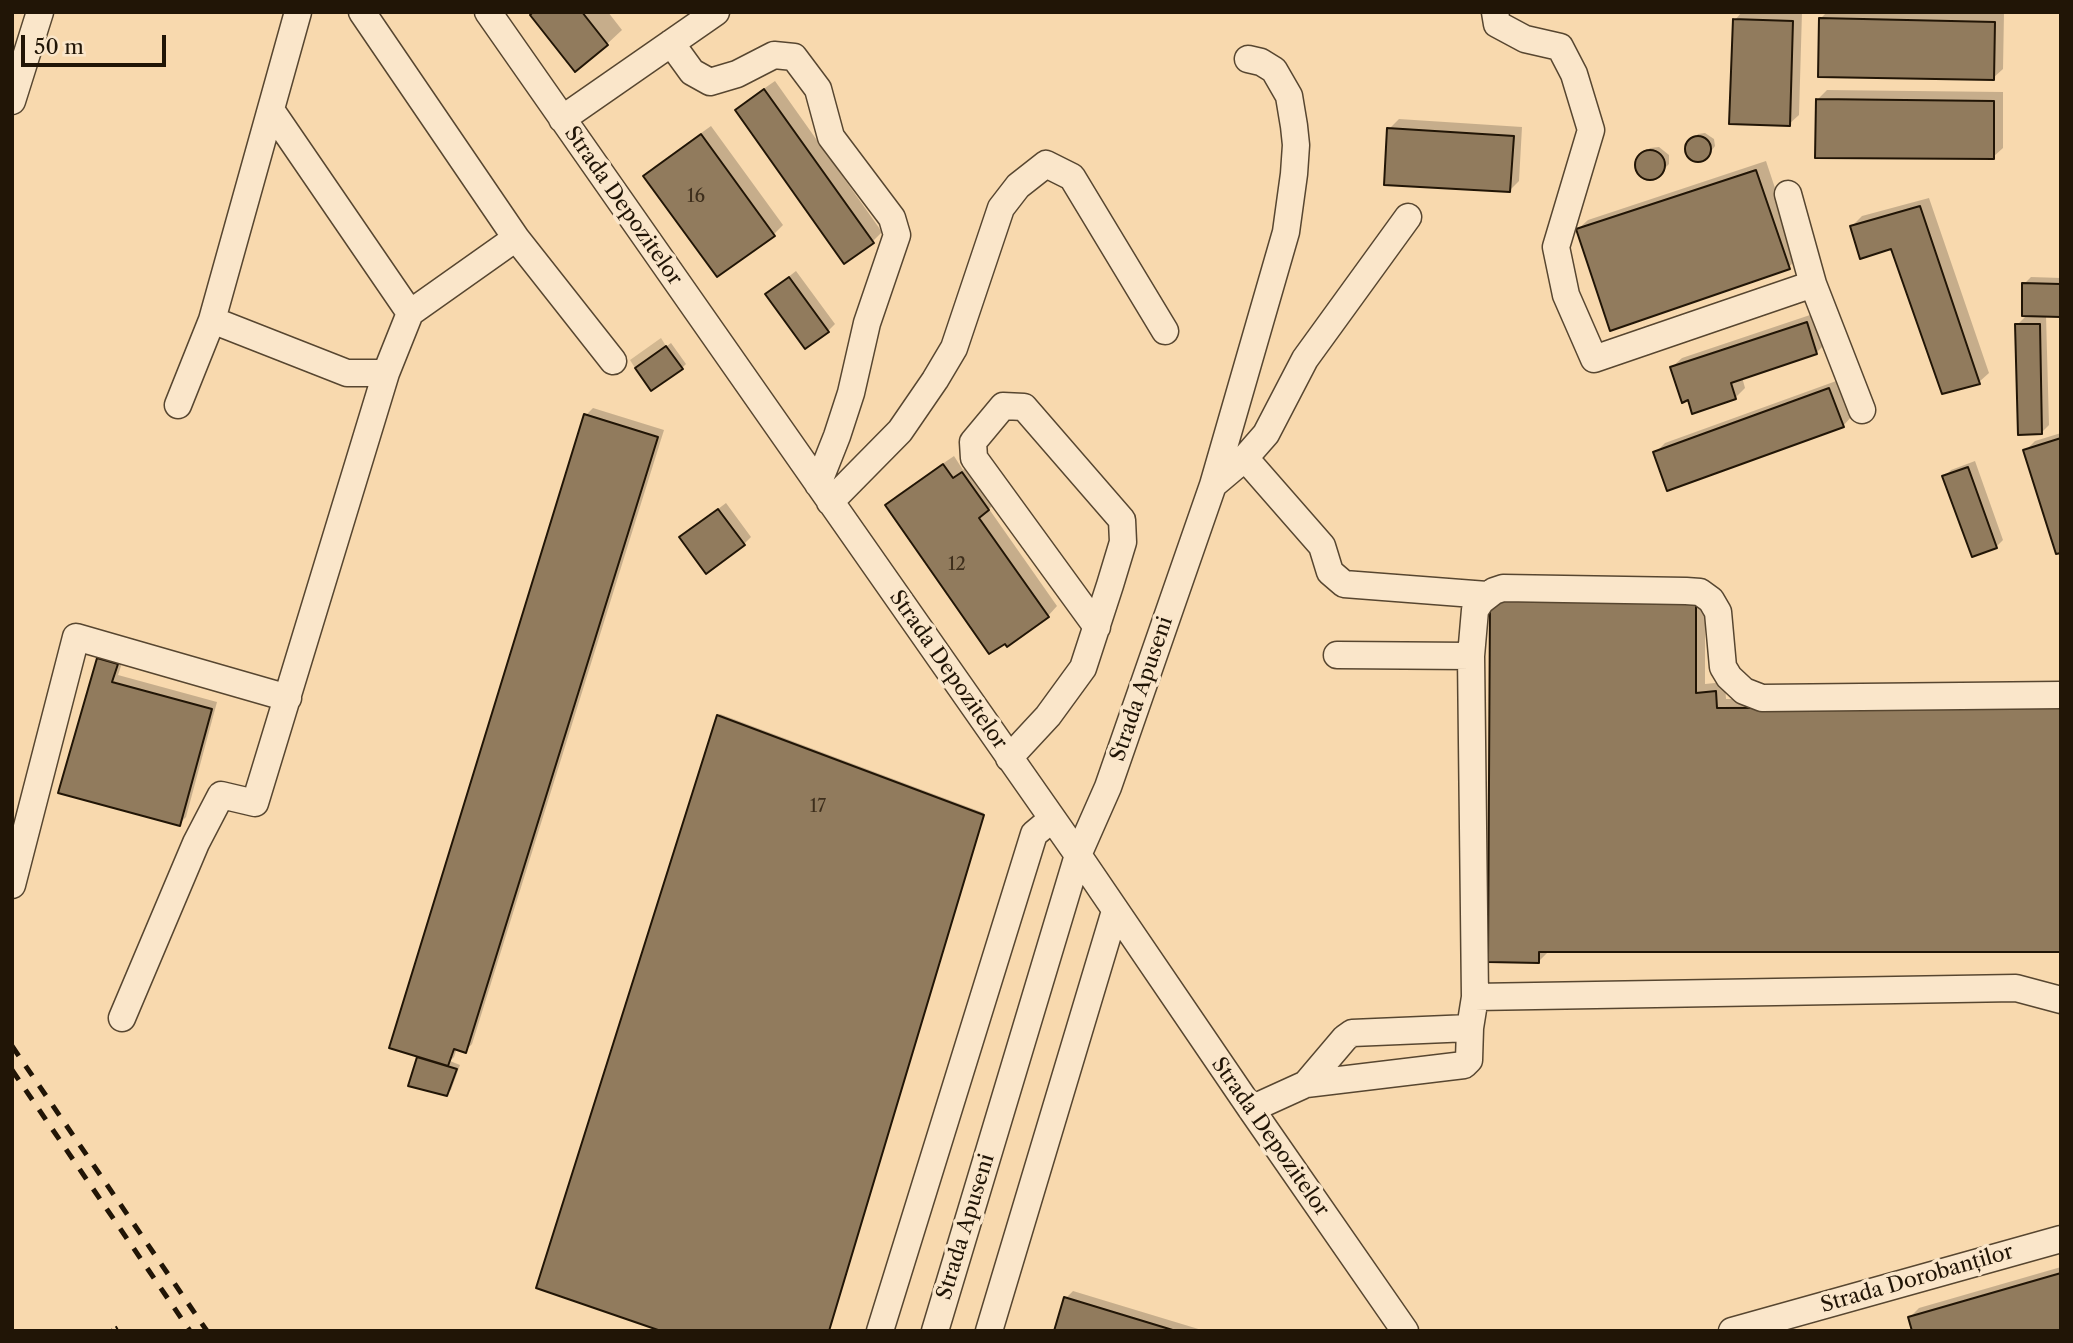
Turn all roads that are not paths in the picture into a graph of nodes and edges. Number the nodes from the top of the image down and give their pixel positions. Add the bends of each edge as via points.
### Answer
1 (40, 12) edge
2 (298, 12) edge
3 (362, 12) edge
4 (488, 12) edge
5 (716, 12) edge
6 (1495, 12) edge
7 (671, 44) junction
8 (1248, 59) dead end
9 (12, 101) edge
10 (271, 110) junction
11 (562, 119) junction
12 (1788, 194) dead end
13 (1408, 217) dead end
14 (516, 238) junction
15 (1813, 284) junction
16 (410, 313) junction
17 (212, 320) junction
18 (1164, 331) dead end
19 (613, 361) dead end
20 (386, 373) junction
21 (178, 405) dead end
22 (1862, 410) dead end
23 (1245, 458) junction
24 (1213, 485) junction
25 (824, 493) junction
26 (1487, 595) junction
27 (1097, 627) junction
28 (1338, 654) dead end
29 (1471, 656) junction
30 (2061, 695) edge
31 (288, 698) junction
32 (1009, 758) junction
33 (1052, 819) junction
34 (1077, 855) junction
35 (12, 885) edge
36 (1115, 911) junction
37 (1475, 997) junction
38 (2061, 1000) edge
39 (122, 1018) dead end
40 (1470, 1028) junction
41 (1306, 1084) junction
42 (1251, 1109) junction
43 (2061, 1239) edge
44 (880, 1331) edge
45 (935, 1331) edge
46 (989, 1331) edge
47 (1405, 1331) edge
48 (1732, 1331) edge

1 - 9 street
2 - 10 street
3 - 14 street
4 - 11 street, Strada Depozitelor
5 - 7 street
6 - 15 street via 1497,24 1525,38 1560,47 1574,74 1591,130 1556,247 1566,295 1594,359
7 - 11 street
7 - 25 street via 692,72 710,82 774,55 794,57 818,89 831,136 892,218 897,235 867,323
8 - 24 street, Strada Apuseni via 1274,70 1289,96 1294,174 1286,232
10 - 16 street
10 - 17 street
11 - 25 street, Strada Depozitelor
12 - 15 street
13 - 23 street via 1305,359 1266,434
14 - 16 street
14 - 19 street
15 - 22 street
16 - 20 street
17 - 20 street via 347,373
17 - 21 street
18 - 25 street via 1072,177 1046,164 1018,186 1001,208 954,348 935,380 900,431
20 - 31 street
23 - 24 street
23 - 26 street via 1322,546 1330,572 1345,584
24 - 34 street, Strada Apuseni via 1108,787
25 - 32 street, Strada Depozitelor
26 - 29 street via 1475,610
26 - 30 street via 1503,588 1700,593 1718,611 1723,667 1744,691 1762,698
27 - 27 street via 974,458 972,442 1003,406 1024,407 1122,520 1123,542
27 - 32 street via 1083,668
28 - 29 street
29 - 37 street
31 - 35 street via 76,637
31 - 39 street via 255,803 221,795
32 - 33 street, Strada Depozitelor
33 - 34 street, Strada Depozitelor
33 - 44 street via 1034,834
34 - 36 street, Strada Depozitelor
34 - 45 street, Strada Apuseni
36 - 42 street, Strada Depozitelor
36 - 46 street
37 - 38 street via 2016,988
37 - 40 street
40 - 41 street via 1352,1032
40 - 41 street via 1469,1060 1464,1065
41 - 42 street
42 - 47 street, Strada Depozitelor
43 - 48 street, Strada Dorobanților

